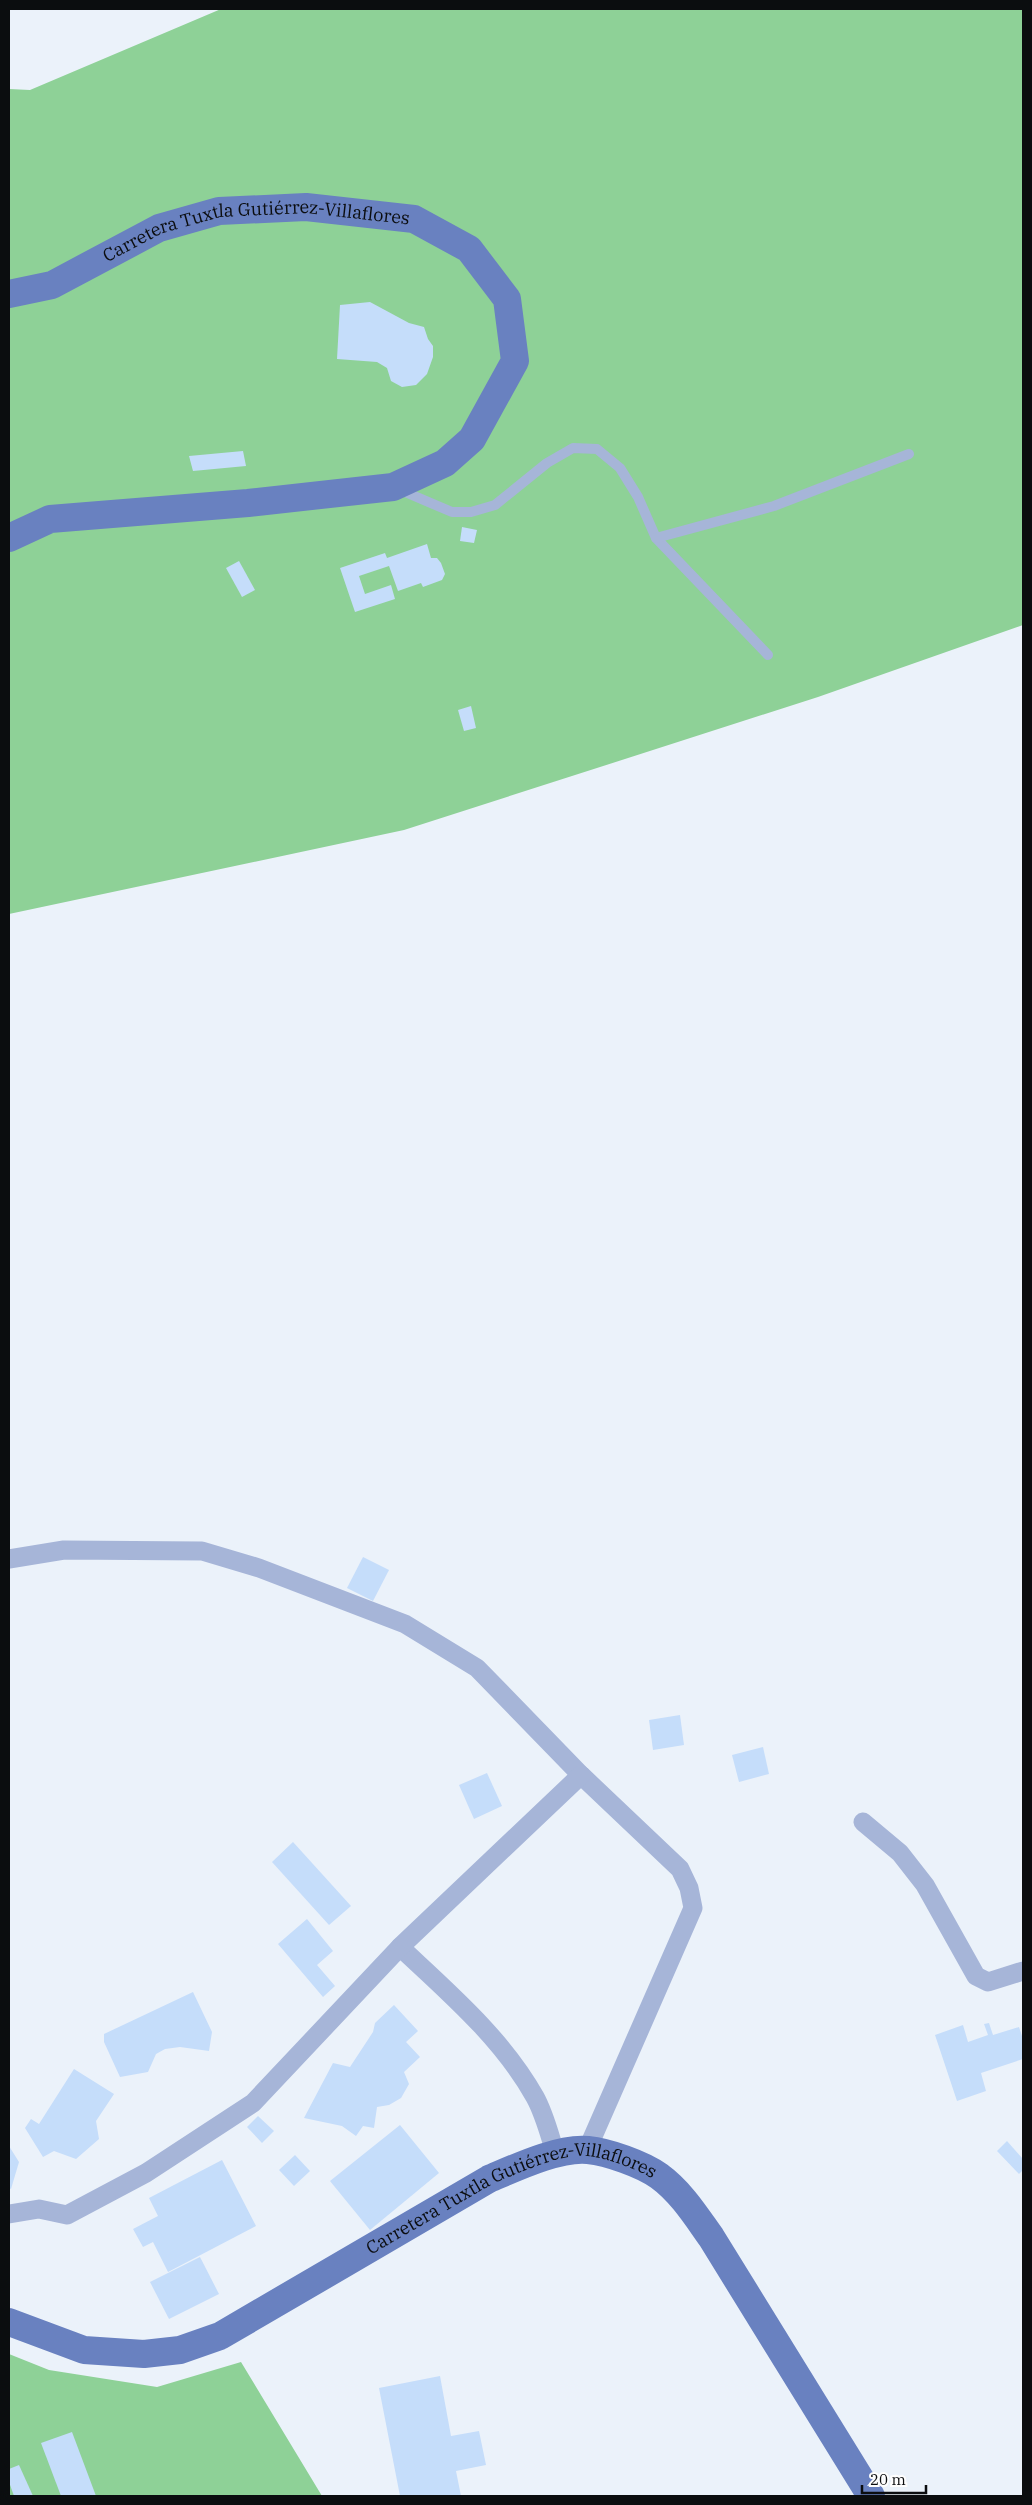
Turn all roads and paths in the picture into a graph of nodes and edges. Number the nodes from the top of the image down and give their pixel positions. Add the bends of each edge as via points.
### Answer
1 (9, 294) edge
2 (909, 454) dead end
3 (393, 487) junction
4 (9, 538) edge
5 (656, 538) junction
6 (768, 655) dead end
7 (9, 1559) edge
8 (581, 1775) junction
9 (863, 1822) dead end
10 (400, 1947) junction
11 (1023, 1971) edge
12 (586, 2150) junction
13 (556, 2155) junction
14 (9, 2214) edge
15 (9, 2322) edge
16 (870, 2496) edge

1 - 3 main road, Carretera Tuxtla Gutiérrez-Villaflores via 52,285 159,228 219,211 306,207 414,219 469,249 507,299 515,361 472,439 445,463
2 - 5 lane via 774,506
3 - 4 main road, Carretera Tuxtla Gutiérrez-Villaflores via 50,519
3 - 5 lane via 452,512 471,512 496,505 573,448 597,449 620,468
5 - 6 lane
7 - 8 street via 64,1550 202,1551 259,1568 405,1624 477,1668
8 - 10 street
8 - 12 street via 680,1869 689,1888 693,1908
9 - 11 street via 900,1853 925,1885 976,1976 988,1982
10 - 13 street via 499,2045 536,2098
10 - 14 street via 253,2103 146,2173 67,2215 39,2209
12 - 13 main road, Carretera Tuxtla Gutiérrez-Villaflores
12 - 16 main road, Carretera Tuxtla Gutiérrez-Villaflores via 616,2156 659,2176 688,2204
13 - 15 main road, Carretera Tuxtla Gutiérrez-Villaflores via 529,2161 460,2194 220,2336 180,2350 144,2354 84,2350

